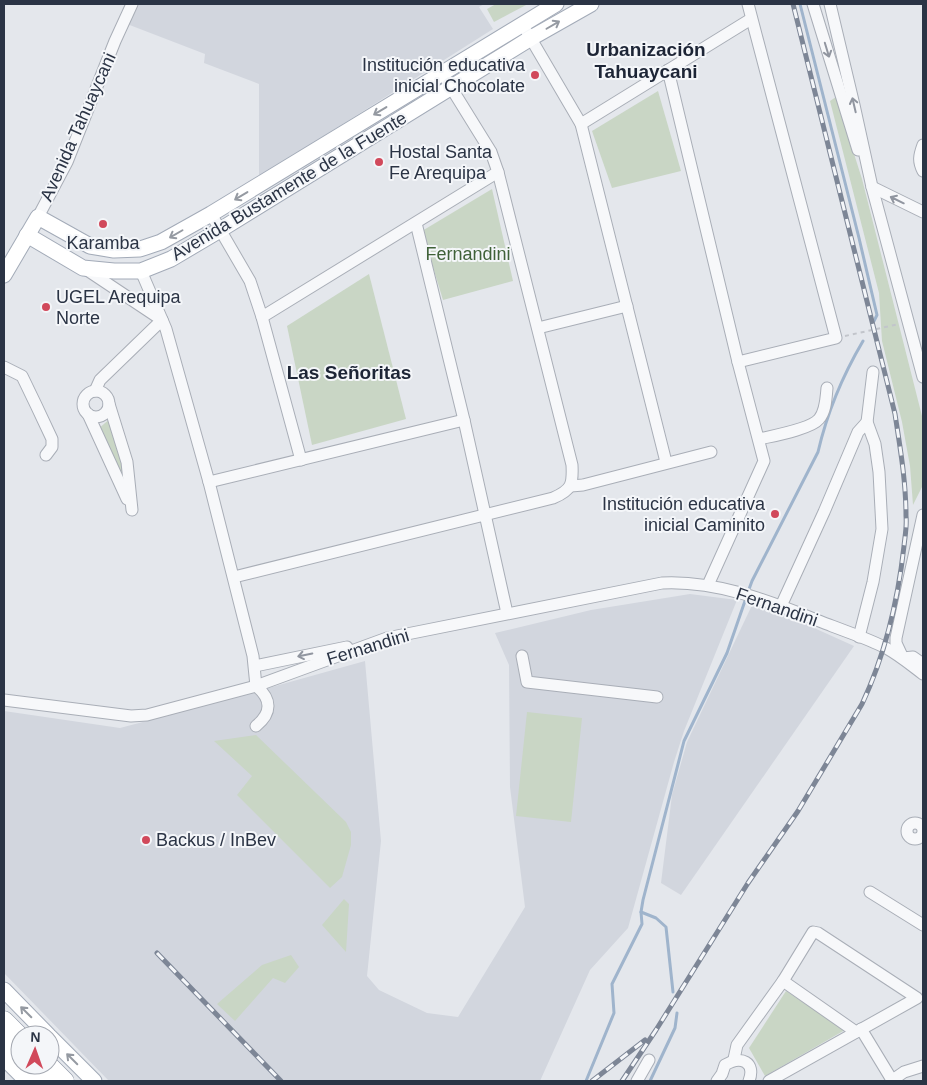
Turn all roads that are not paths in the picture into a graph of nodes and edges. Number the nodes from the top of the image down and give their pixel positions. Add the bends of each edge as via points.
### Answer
1 (132, 4) edge
2 (556, 4) edge
3 (591, 4) edge
4 (748, 4) edge
5 (830, 4) edge
6 (813, 6) edge
7 (751, 19) junction
8 (522, 24) junction
9 (530, 38) junction
10 (668, 70) junction
11 (442, 73) junction
12 (450, 88) junction
13 (581, 124) junction
14 (923, 145) edge
15 (923, 171) edge
16 (498, 172) junction
17 (872, 187) junction
18 (923, 212) edge
19 (211, 214) junction
20 (38, 217) junction
21 (416, 223) junction
22 (220, 230) junction
23 (27, 235) junction
24 (83, 268) junction
25 (141, 271) junction
26 (4, 275) edge
27 (627, 306) junction
28 (262, 317) junction
29 (162, 320) junction
30 (538, 328) junction
31 (738, 362) junction
32 (4, 367) edge
33 (873, 372) dead end
34 (923, 377) edge
35 (827, 388) dead end
36 (95, 391) junction
37 (109, 404) junction
38 (88, 414) junction
39 (464, 420) junction
40 (867, 422) junction
41 (759, 439) junction
42 (711, 452) dead end
43 (46, 455) dead end
44 (300, 460) junction
45 (666, 462) junction
46 (209, 482) junction
47 (571, 486) junction
48 (484, 515) junction
49 (923, 515) edge
50 (234, 577) junction
51 (708, 586) junction
52 (781, 606) junction
53 (507, 613) junction
54 (859, 637) junction
55 (387, 638) junction
56 (522, 656) dead end
57 (903, 658) junction
58 (923, 664) edge
59 (255, 666) junction
60 (923, 674) edge
61 (256, 686) junction
62 (657, 697) dead end
63 (4, 700) edge
64 (256, 726) dead end
65 (870, 892) dead end
66 (923, 925) edge
67 (783, 981) junction
68 (4, 990) edge
69 (38, 1025) edge
70 (858, 1030) junction
71 (60, 1047) edge
72 (4, 1058) edge
73 (734, 1059) junction
74 (650, 1060) dead end
75 (923, 1066) edge
76 (721, 1079) edge
77 (27, 1081) edge
78 (94, 1081) edge
79 (637, 1081) edge
80 (750, 1081) edge
81 (769, 1081) edge
82 (891, 1081) edge

1 - 20 street, Avenida Tahuaycani via 67,162
2 - 8 main road, Avenida Bustamente de la Fuente
9 -> 3 main road, Avenida Bustamente de la Fuente
4 - 7 street
5 - 6 street
17 -> 5 street
6 -> 17 street via 852,134
7 - 10 street
7 - 31 street via 836,338
8 - 9 street
8 - 11 main road, Avenida Bustamente de la Fuente
9 - 12 main road, Avenida Bustamente de la Fuente
9 - 13 street
10 - 13 street
10 - 31 street
11 - 12 street
11 -> 19 main road, Avenida Bustamente de la Fuente
12 - 16 street via 491,152
12 - 22 main road, Avenida Bustamente de la Fuente
13 - 27 street
14 - 15 street via 919,156
16 - 21 street
16 - 30 street
18 -> 17 street
17 - 34 street
19 -> 20 main road, Avenida Bustamente de la Fuente via 161,242 140,249 123,250 90,246
19 - 22 street
20 - 23 main road, Avenida Tahuaycani
21 - 28 street
21 - 39 street
22 - 25 main road, Avenida Bustamente de la Fuente
22 - 28 street via 250,281
23 - 24 main road, Avenida Bustamente de la Fuente
23 - 26 main road, Avenida Tahuaycani
24 - 25 main road, Avenida Bustamente de la Fuente
24 - 29 street
25 - 29 street
27 - 30 street
27 - 45 street
28 - 44 street
29 - 36 street via 100,380
29 - 46 street
30 - 47 street via 572,465
31 - 41 street
32 - 43 street via 22,376 36,405 52,439 52,447
33 - 40 street
35 - 41 street via 825,406 819,419 806,427
36 - 37 street via 103,393
36 - 38 street via 84,398
37 - 38 street via 103,415 95,417
37 - 38 street via 127,462 132,510
39 - 44 street
39 - 48 street
40 - 52 street via 858,432
40 - 54 street via 875,444 879,472 882,528
41 - 51 street via 764,461
42 - 45 street
44 - 46 street
45 - 47 street
46 - 50 street
47 - 48 street via 553,498
48 - 50 street
48 - 53 street
49 - 57 street via 896,638
50 - 59 street
51 - 52 street, Fernandini
51 - 53 street, Fernandini via 662,583
52 - 54 street, Fernandini
53 - 55 street, Fernandini
54 - 57 street, Fernandini
55 -> 59 street
55 - 61 street, Fernandini
56 - 62 street via 527,682
57 - 58 street via 913,657
57 - 60 street
59 - 61 street
61 - 63 street, Fernandini via 140,716
61 - 64 street via 268,701 264,720
65 - 66 street
67 - 70 street
67 - 70 street via 813,932 917,998
67 - 73 street via 737,1045
69 -> 68 main road
70 - 81 street
70 - 82 street
78 -> 71 main road
72 - 77 main road
73 - 76 street via 725,1065
73 - 80 street via 748,1065
74 - 79 street
75 - 82 street via 904,1072

